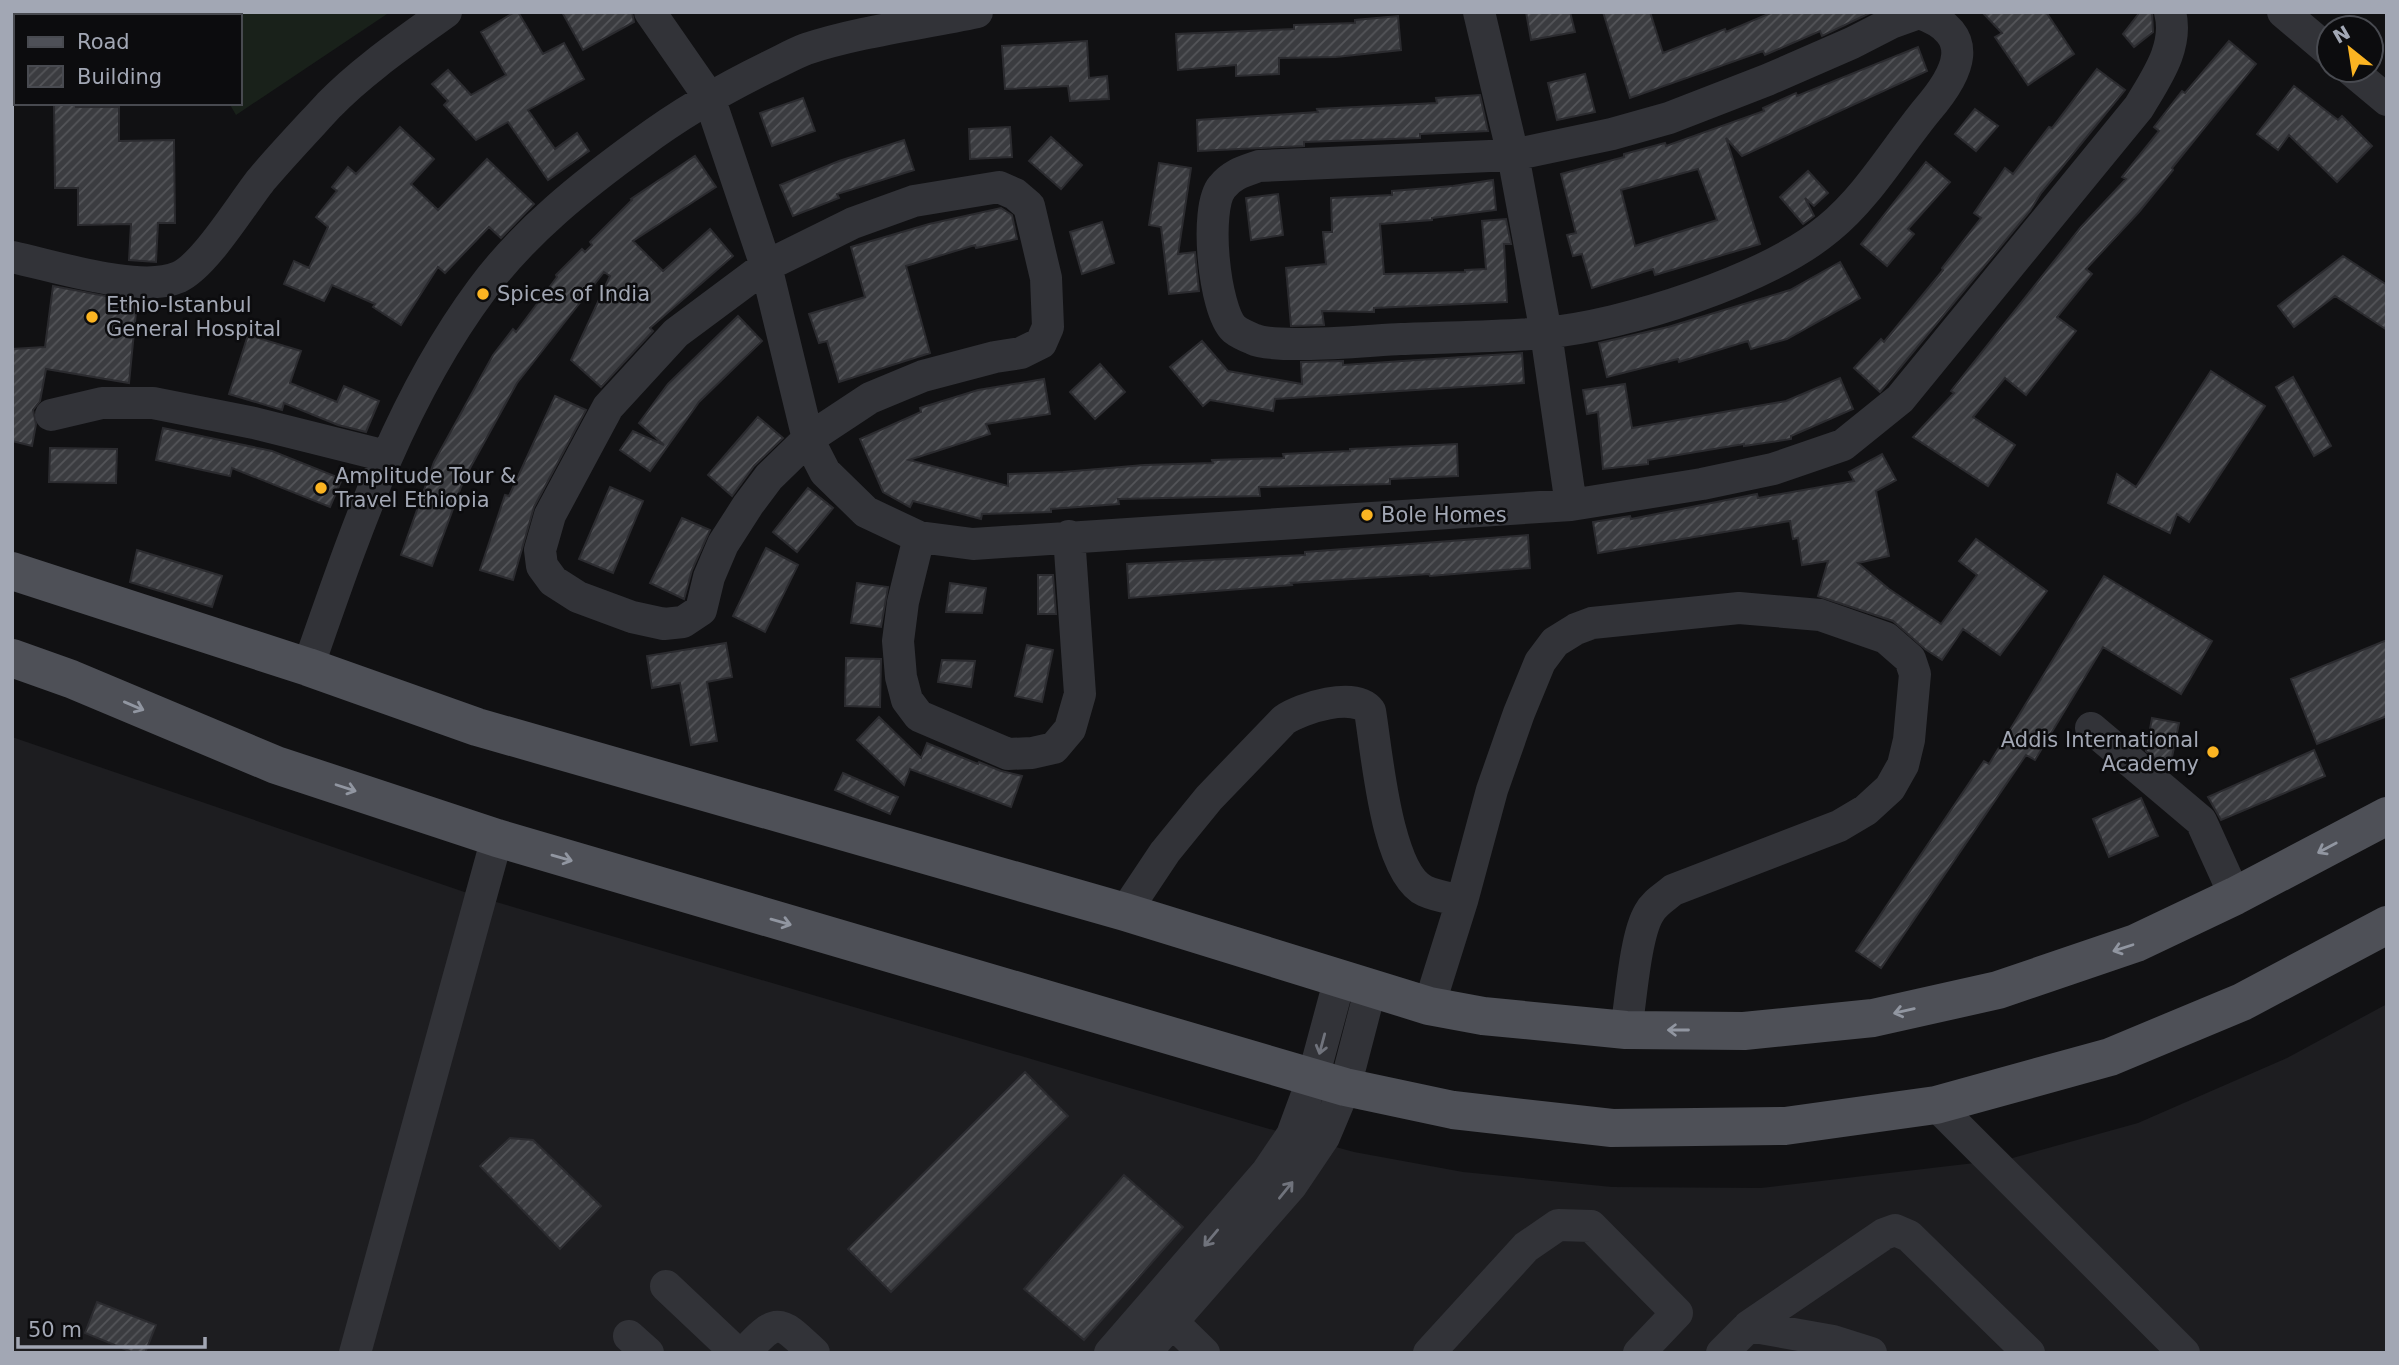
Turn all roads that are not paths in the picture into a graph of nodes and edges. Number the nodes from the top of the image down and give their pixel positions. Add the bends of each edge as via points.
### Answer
1 (446, 12) edge
2 (650, 12) edge
3 (977, 12) edge
4 (1479, 12) edge
5 (2170, 12) edge
6 (2283, 12) edge
7 (861, 24) edge
8 (2315, 39) edge
9 (2368, 84) edge
10 (709, 97) junction
11 (2387, 100) edge
12 (1513, 155) junction
13 (12, 257) edge
14 (766, 266) junction
15 (1546, 332) junction
16 (51, 415) dead end
17 (808, 439) junction
18 (387, 456) junction
19 (1571, 505) junction
20 (1069, 536) junction
21 (919, 537) junction
22 (12, 543) edge
23 (12, 571) edge
24 (104, 601) junction
25 (12, 648) edge
26 (12, 658) edge
27 (308, 667) junction
28 (71, 680) junction
29 (2091, 728) dead end
30 (2387, 816) edge
31 (497, 838) junction
32 (2235, 896) junction
33 (1462, 901) junction
34 (1125, 912) junction
35 (2387, 925) edge
36 (1356, 983) junction
37 (1429, 1006) junction
38 (1626, 1030) junction
39 (1329, 1082) junction
40 (1936, 1105) junction
41 (666, 1286) dead end
42 (1164, 1313) junction
43 (1749, 1326) junction
44 (1130, 1349) edge
45 (2174, 1349) edge
46 (355, 1353) edge
47 (737, 1353) edge
48 (744, 1353) edge
49 (814, 1353) edge
50 (1204, 1353) edge
51 (1429, 1353) edge
52 (1639, 1353) edge
53 (1722, 1353) edge
54 (1871, 1353) edge
55 (2029, 1353) edge

1 - 13 street via 332,103 262,180 200,259 180,276 130,283
2 - 10 street
3 - 7 street
4 - 12 street
5 - 19 street via 2171,46 2139,107 1900,399 1843,445 1773,469
6 - 8 street
7 - 10 street
9 - 11 street
10 - 14 street
10 - 18 street via 608,167 533,231 483,288 445,344
12 - 15 street
12 - 15 street via 1259,166 1235,174 1220,188 1213,208 1217,291 1233,328 1257,341 1300,344
12 - 15 street via 1669,118 1919,13 1937,19 1958,50 1946,87 1865,192 1829,228 1786,257 1720,287 1619,319
14 - 17 street
14 - 17 street via 853,223 914,201 999,187 1029,206 1046,278 1048,327 1041,343 1021,353 913,380 870,398
14 - 17 street via 676,333 608,407 550,515 540,550 542,566 578,597 632,617 664,624 683,622 701,610 723,544 748,505
15 - 19 street
16 - 18 street via 102,403 153,403
17 - 21 street via 825,472 866,512
18 - 27 street
19 - 20 street
20 - 21 street via 973,544
20 - 21 street via 1080,694 1070,729 1054,748 1009,754 919,716 907,700 898,641
22 - 24 main road via 43,557
23 - 24 main road
24 - 27 main road
25 - 28 main road
26 - 28 main road
27 - 34 main road via 477,727
28 -> 31 main road via 276,765
29 - 32 street via 2202,821
30 -> 32 main road
31 -> 39 main road
31 - 46 street
32 -> 38 main road via 2124,948 1998,990 1873,1018 1744,1031
33 - 34 street via 1424,891 1406,874 1393,844 1370,711 1357,702 1311,707 1284,720 1209,798
33 - 37 street
33 - 38 street via 1519,713 1555,642 1592,623 1739,608 1820,615 1886,638 1910,659 1916,674 1909,740 1903,765 1890,788 1839,826 1673,890 1658,902 1641,934
34 - 36 main road
35 - 40 main road via 2242,1003 2110,1057
36 - 37 main road
36 - 39 street
37 - 38 main road
39 - 40 main road via 1453,1110 1612,1128 1784,1126
39 - 42 street
40 - 45 street
41 - 47 street
42 - 44 street
42 - 50 street
43 - 53 street
43 - 54 street via 1833,1341
43 - 55 street via 1895,1230 1909,1236
48 - 49 street via 773,1326 787,1328
51 - 52 street via 1526,1247 1558,1225 1591,1226 1677,1313

